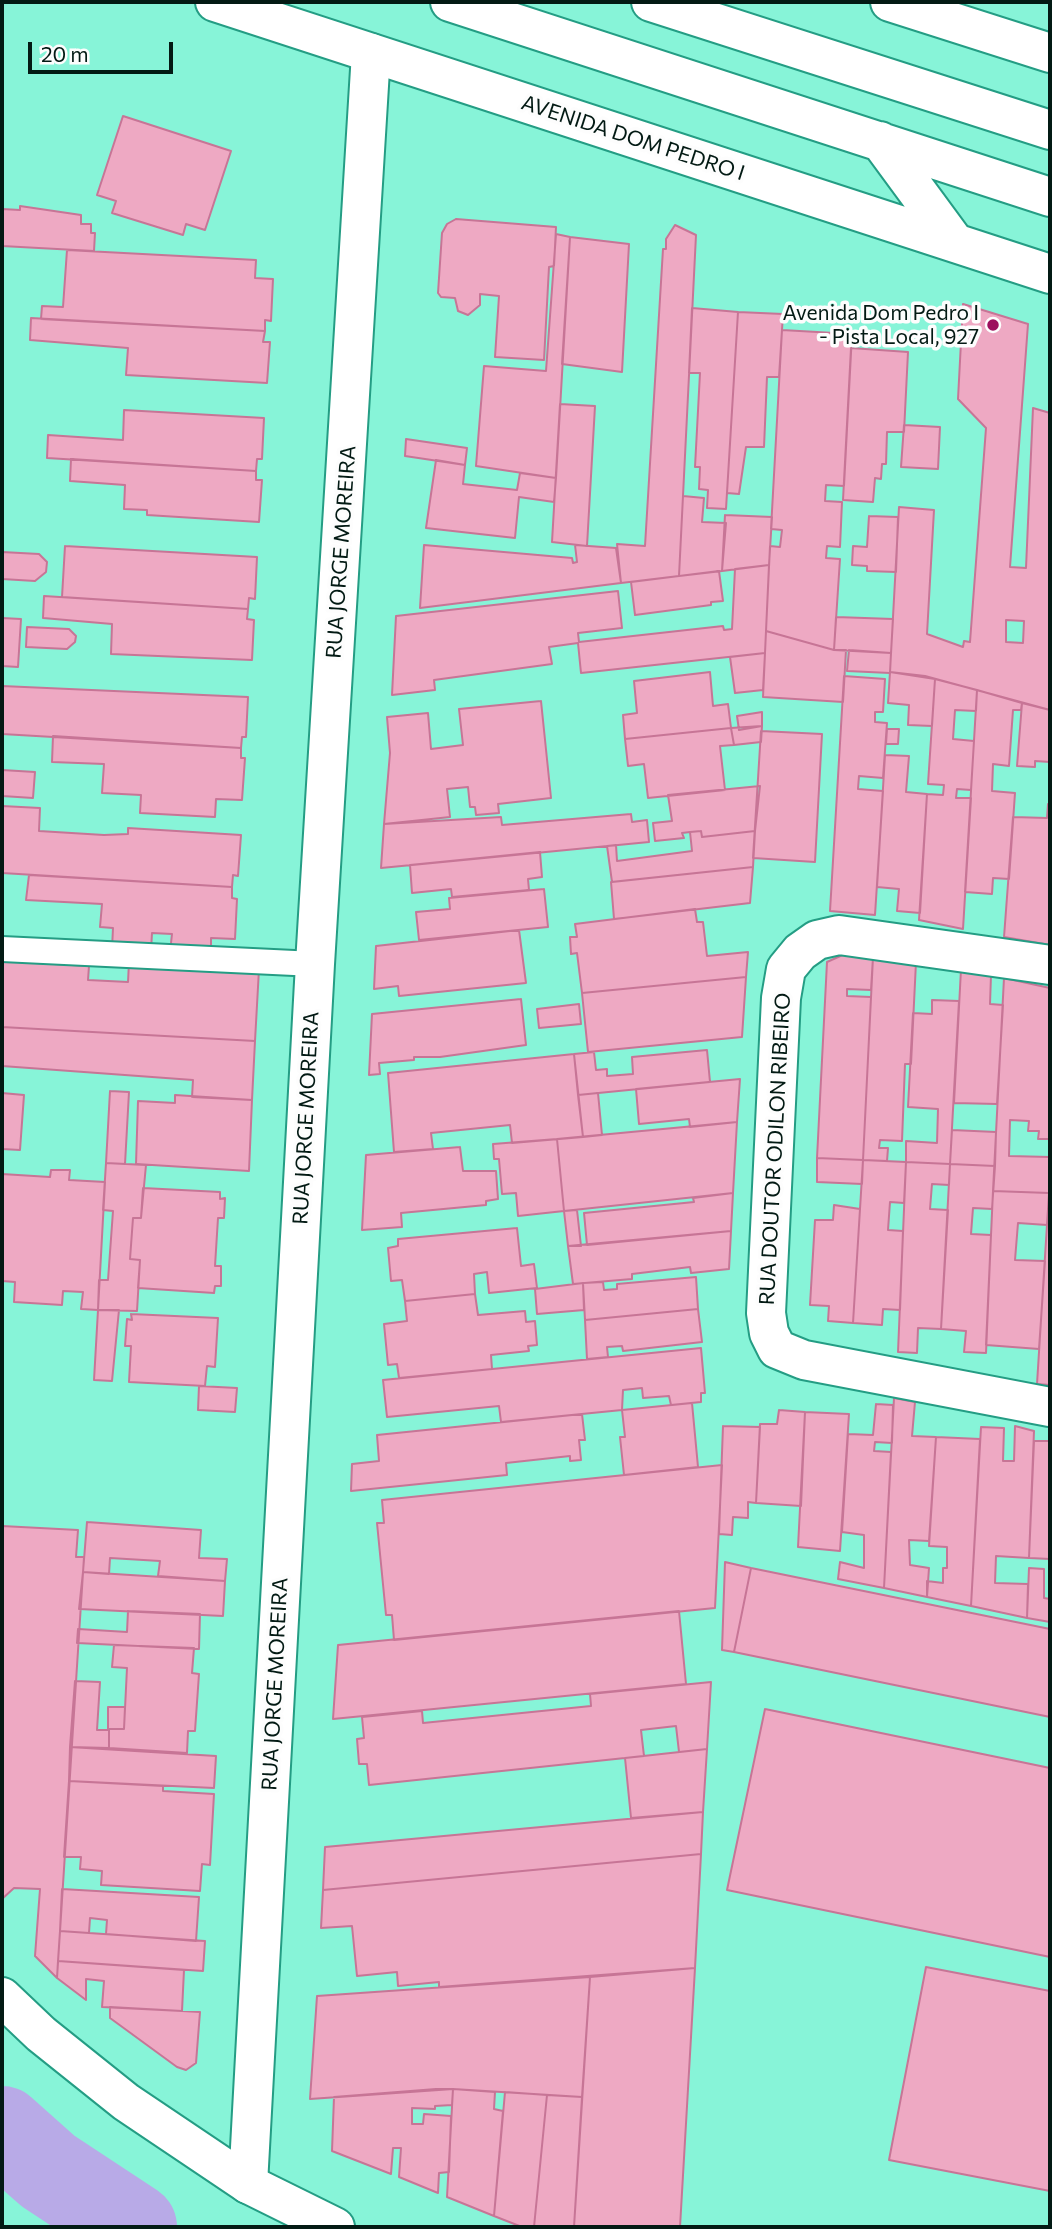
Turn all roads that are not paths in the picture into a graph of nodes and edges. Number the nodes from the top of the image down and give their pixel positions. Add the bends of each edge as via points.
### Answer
1 (215, 2) edge
2 (450, 2) edge
3 (650, 2) edge
4 (890, 2) edge
5 (371, 53) junction
6 (1050, 53) edge
7 (1050, 130) edge
8 (880, 141) junction
9 (1050, 197) edge
10 (956, 243) junction
11 (1050, 274) edge
12 (2, 949) edge
13 (315, 964) junction
14 (1050, 965) edge
15 (1050, 1407) edge
16 (2, 1997) edge
17 (248, 2184) junction
18 (335, 2227) edge

1 - 5 street, AVENIDA DOM PEDRO I
2 - 8 street
3 - 7 street
4 - 6 street
5 - 10 street, AVENIDA DOM PEDRO I
5 - 13 street, RUA JORGE MOREIRA
8 - 9 street
8 - 10 street
10 - 11 street, AVENIDA DOM PEDRO I
12 - 13 lane
13 - 17 street, RUA JORGE MOREIRA
14 - 15 street, RUA DOUTOR ODILON RIBEIRO via 839,934 800,951 786,969 781,998 766,1313 777,1349 804,1360
16 - 17 street via 126,2102
17 - 18 street

